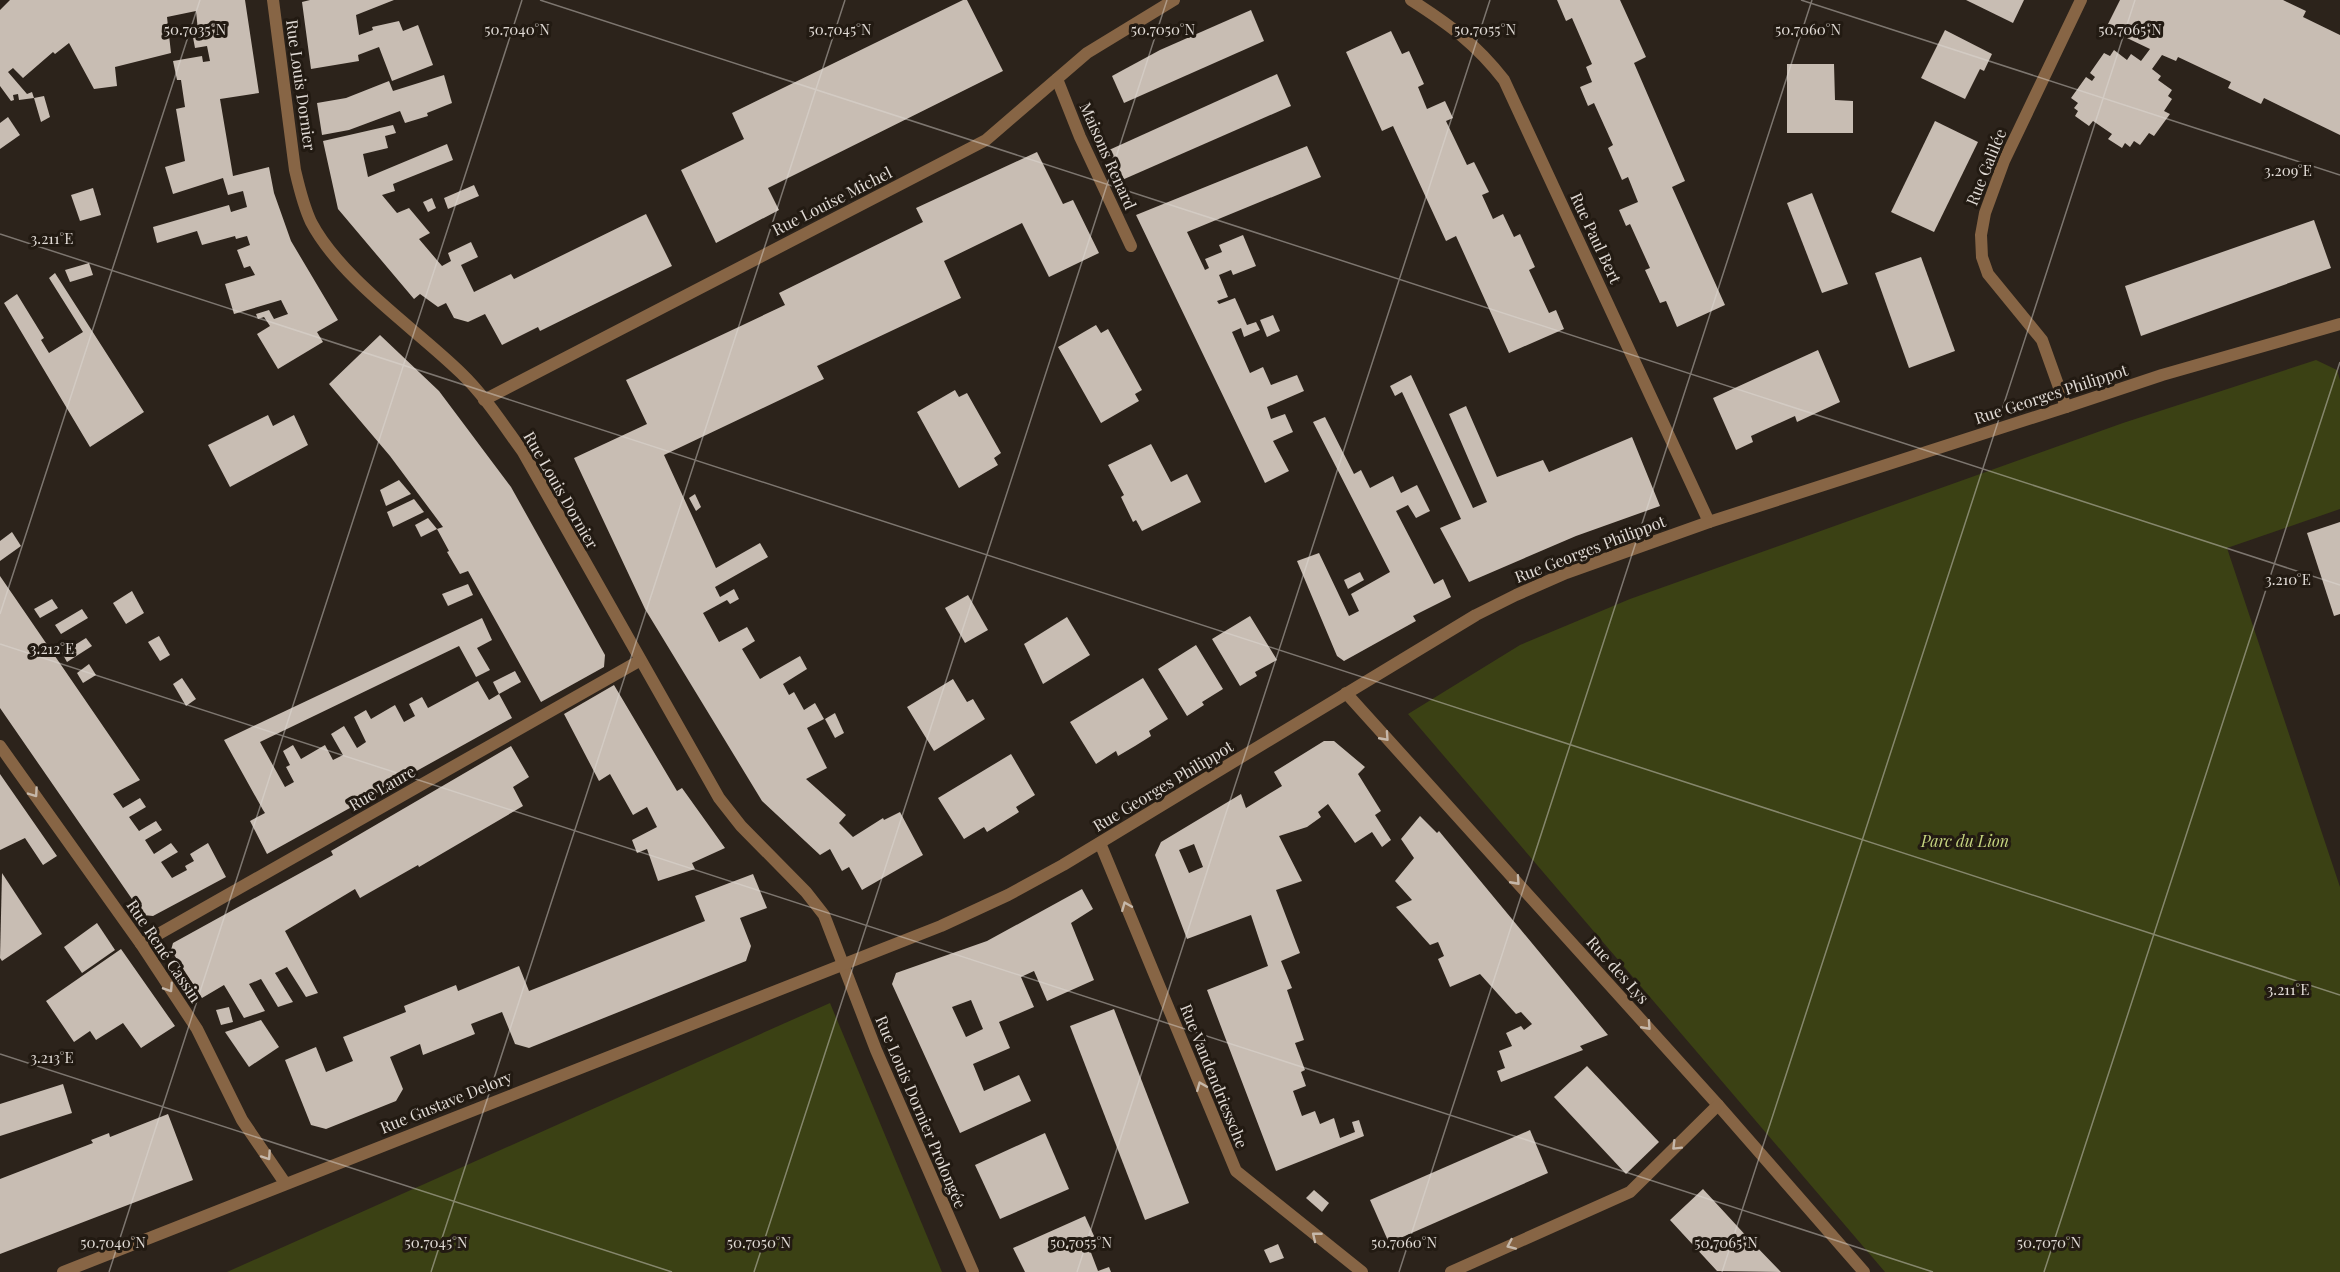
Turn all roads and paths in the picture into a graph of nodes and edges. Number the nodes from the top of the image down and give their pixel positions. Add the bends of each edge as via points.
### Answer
1 (273, 0) edge
2 (1174, 0) edge
3 (1411, 0) edge
4 (2081, 0) edge
5 (1057, 79) junction
6 (1131, 246) dead end
7 (2340, 324) edge
8 (484, 400) junction
9 (2066, 407) junction
10 (1709, 522) junction
11 (639, 661) junction
12 (1346, 693) junction
13 (0, 746) edge
14 (1100, 843) junction
15 (141, 944) junction
16 (843, 964) junction
17 (1718, 1105) junction
18 (285, 1183) junction
19 (63, 1272) edge
20 (973, 1272) edge
21 (1362, 1272) edge
22 (1451, 1272) edge
23 (1864, 1272) edge

1 - 8 street, Rue Louis Dornier via 295,170 311,221 339,262 463,375
2 - 5 street, Rue Louise Michel via 1096,47
3 - 10 street, Rue Paul Bert via 1475,45 1508,87
4 - 9 street, Rue Galilée via 2004,161 1984,213 1981,235 1988,274 2042,340
5 - 6 street, Maisons Renard
5 - 8 street, Rue Louise Michel via 986,140
7 - 9 street, Rue Georges Philippot
8 - 11 street, Rue Louis Dornier via 523,452
9 - 10 street, Rue Georges Philippot
10 - 12 street, Rue Georges Philippot via 1516,595
11 - 15 street, Rue Laure
11 - 16 street, Rue Louis Dornier via 719,798 824,915
12 - 14 street, Rue Georges Philippot
12 -> 17 street, Rue des Lys
13 -> 15 street, Rue René Cassin
14 - 16 street, Rue Georges Philippot via 1008,895
21 -> 14 street, Rue Vandendriessche via 1236,1171
15 -> 18 street, Rue René Cassin via 197,1029 242,1120
16 - 18 street, Rue Gustave Delory
16 - 20 street, Rue Louis Dornier Prolongée via 876,1050
17 -> 22 street via 1630,1192
17 - 23 street, Rue des Lys
18 - 19 street, Rue Gustave Delory

